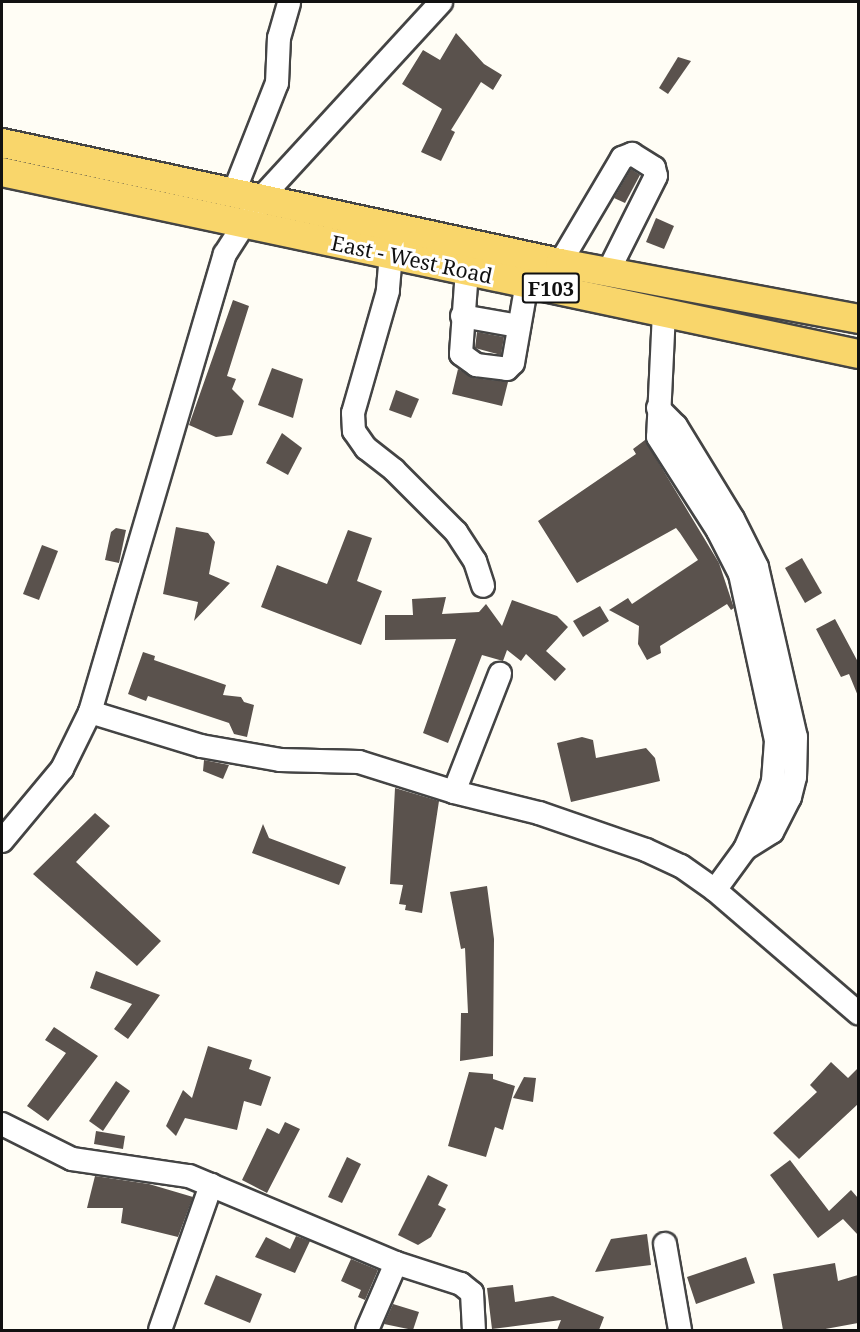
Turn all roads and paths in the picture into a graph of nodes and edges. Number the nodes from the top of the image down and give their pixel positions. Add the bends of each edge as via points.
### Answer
1 (289, 2) edge
2 (441, 2) edge
3 (2, 143) edge
4 (2, 172) edge
5 (248, 195) junction
6 (243, 223) junction
7 (391, 254) junction
8 (560, 263) junction
9 (467, 270) junction
10 (608, 272) junction
11 (527, 283) junction
12 (664, 312) junction
13 (462, 316) junction
14 (858, 319) edge
15 (519, 326) junction
16 (858, 354) edge
17 (483, 586) dead end
18 (500, 674) dead end
19 (90, 712) junction
20 (454, 792) junction
21 (2, 841) edge
22 (715, 890) junction
23 (858, 1013) edge
24 (2, 1124) edge
25 (211, 1185) junction
26 (665, 1244) dead end
27 (396, 1263) junction
28 (160, 1330) edge
29 (367, 1330) edge
30 (474, 1330) edge
31 (680, 1330) edge

1 - 5 street via 279,38 277,83
2 - 5 street
3 - 5 main road, East - West Road / F103
4 - 6 main road, East - West Road / F103
5 - 6 street
5 - 8 main road, East - West Road / F103
6 - 7 main road, East - West Road / F103
6 - 19 street via 225,254 212,290
7 - 9 main road, East - West Road / F103
7 - 17 street via 388,291 353,413 354,431 366,448 394,470 456,532 475,561
8 - 10 main road, East - West Road / F103
8 - 10 street via 622,158 632,154 654,168 656,176
9 - 11 main road, East - West Road / F103
9 - 13 street
10 - 14 main road, East - West Road / F103
11 - 12 main road, East - West Road / F103
11 - 15 street
12 - 16 main road, East - West Road / F103
12 - 22 street via 658,437 718,531 740,574 765,639 776,760 773,782 745,849
13 - 15 street
13 - 15 street via 461,354 476,365 511,367
18 - 20 street
19 - 20 street via 212,748 280,760 359,762
19 - 21 street via 62,768
20 - 22 street via 539,813 646,850 681,866
22 - 23 street
24 - 25 street via 72,1159 173,1171
25 - 27 street
25 - 28 street
26 - 31 street
27 - 29 street
27 - 30 street via 467,1287 472,1293

